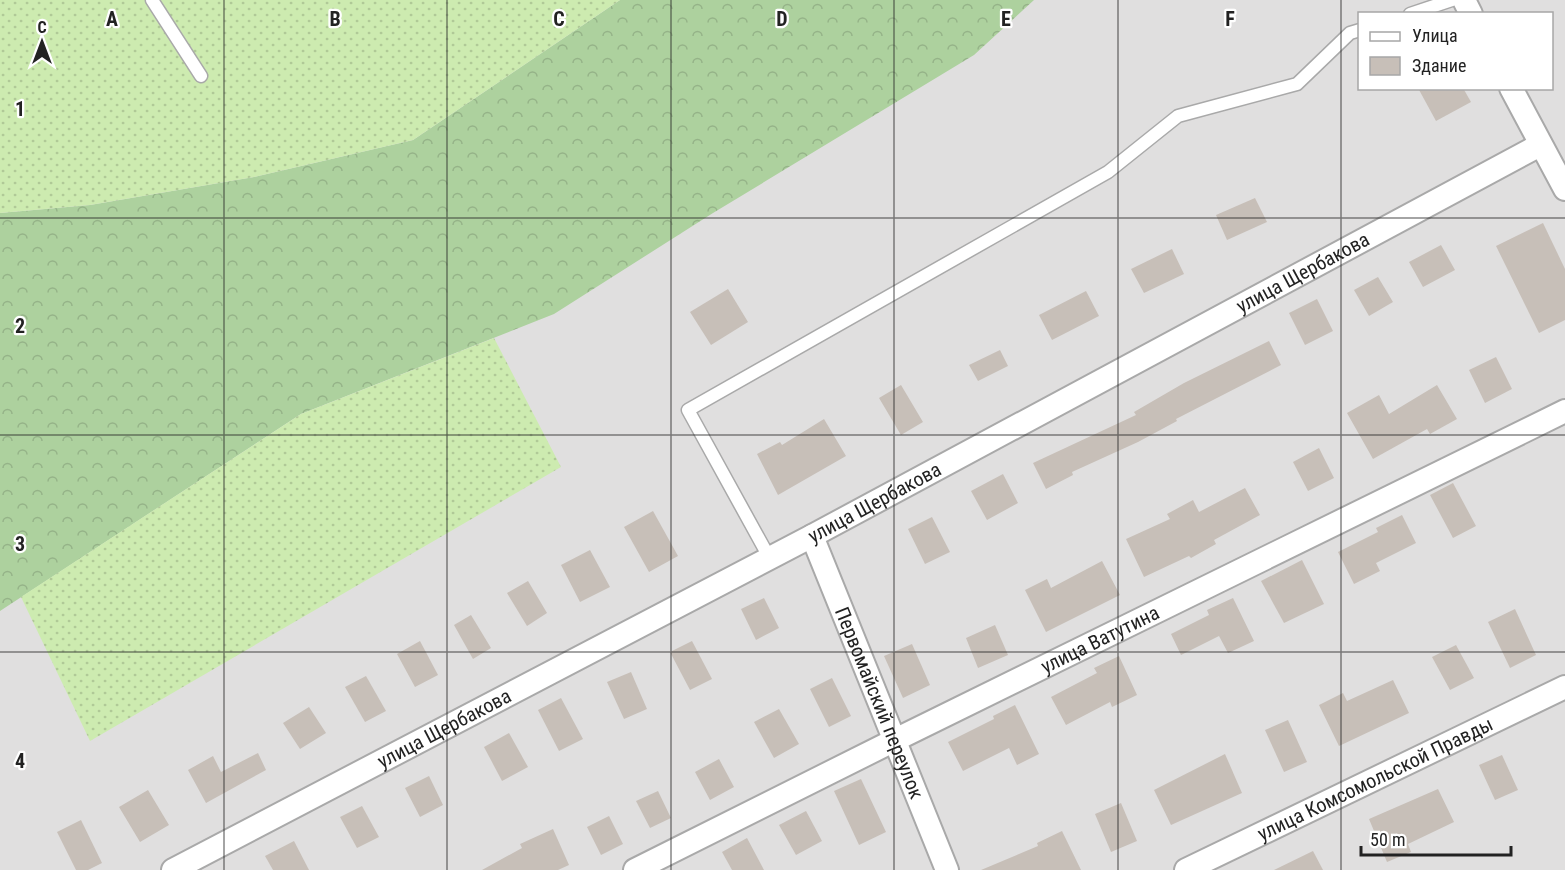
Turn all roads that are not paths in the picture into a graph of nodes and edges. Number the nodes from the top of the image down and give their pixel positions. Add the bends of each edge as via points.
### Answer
1 (152, 0) edge
2 (1452, 0) edge
3 (1416, 12) edge
4 (1358, 30) edge
5 (201, 76) dead end
6 (1512, 90) edge
7 (1540, 145) junction
8 (1565, 189) edge
9 (1565, 411) edge
10 (812, 536) junction
11 (769, 557) junction
12 (1565, 687) edge
13 (895, 740) junction
14 (208, 861) edge
15 (173, 870) edge
16 (635, 870) edge
17 (947, 870) edge
18 (1186, 870) edge

1 - 5 lane
2 - 3 lane
4 - 11 lane via 1350,33 1297,84 1178,116 1108,172 688,410
6 - 7 street
7 - 8 street
7 - 10 street, улица Щербакова
9 - 13 street, улица Ватутина
10 - 11 street, улица Щербакова
10 - 13 street, Первомайский переулок
11 - 14 street, улица Щербакова
12 - 18 street, улица Комсомольской Правды
13 - 16 street, улица Ватутина
13 - 17 street, Первомайский переулок
14 - 15 street, улица Щербакова

